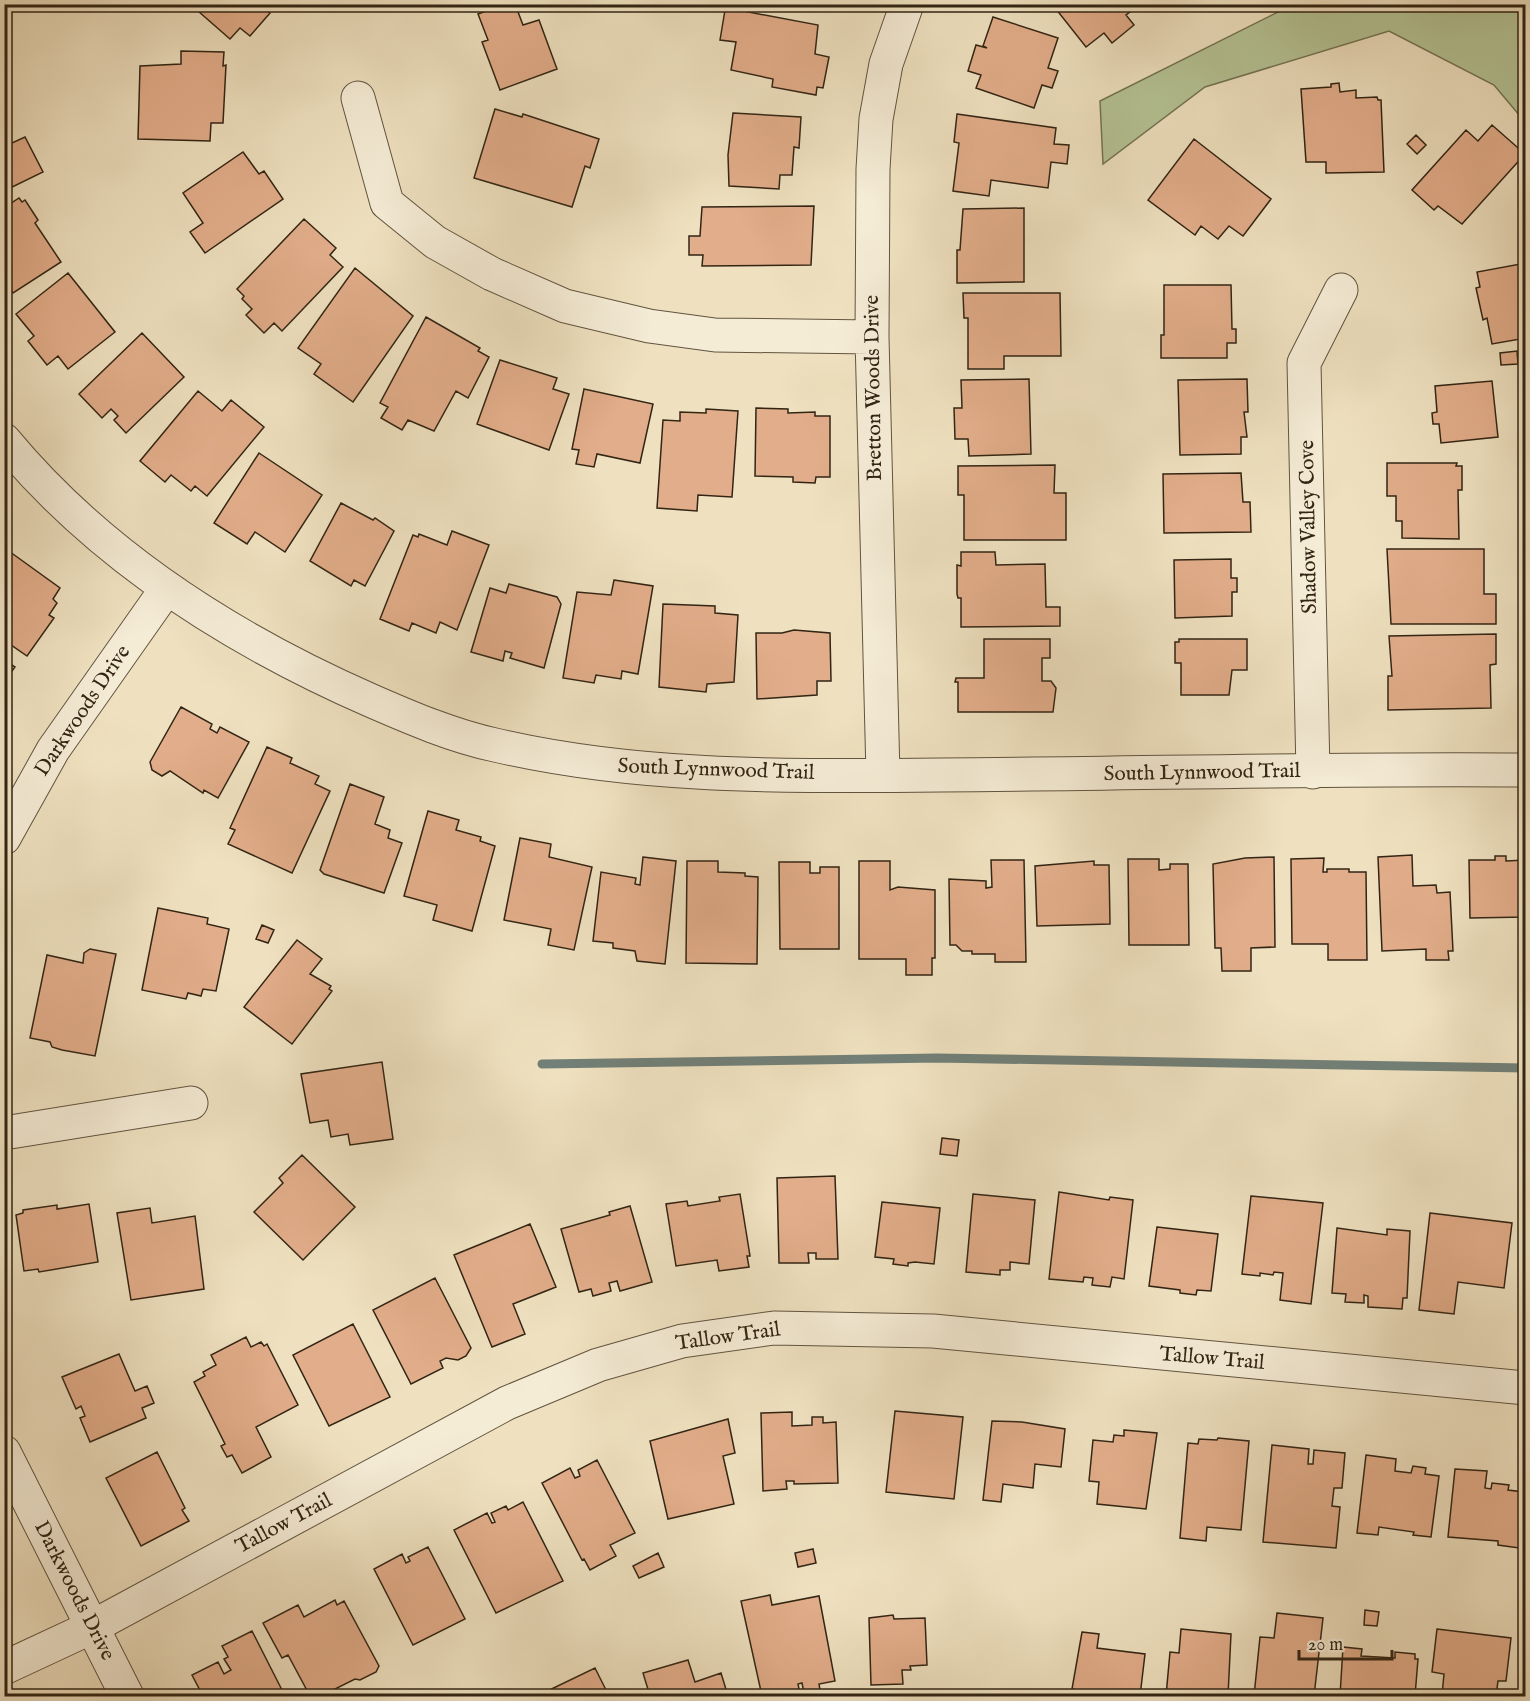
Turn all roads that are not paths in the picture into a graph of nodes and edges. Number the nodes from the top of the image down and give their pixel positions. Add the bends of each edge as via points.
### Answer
1 (907, 4) edge
2 (358, 98) dead end
3 (1341, 290) dead end
4 (872, 337) junction
5 (4, 440) edge
6 (167, 588) junction
7 (1526, 770) edge
8 (1313, 772) junction
9 (883, 775) junction
10 (4, 838) edge
11 (191, 1103) dead end
12 (4, 1133) edge
13 (1526, 1388) edge
14 (4, 1452) edge
15 (92, 1627) junction
16 (4, 1668) edge
17 (127, 1696) edge

1 - 4 street, Bretton Woods Drive via 886,64 876,118
2 - 4 street via 387,203 435,242 492,274 565,306 649,326 715,335
3 - 8 street, Shadow Valley Cove via 1304,363
4 - 9 street, Bretton Woods Drive
5 - 6 street, South Lynnwood Trail via 89,525
6 - 9 street, South Lynnwood Trail via 244,639 323,680 400,713 490,744 586,764 681,773
6 - 10 street, Darkwoods Drive via 53,750
7 - 8 street, South Lynnwood Trail
8 - 9 street, South Lynnwood Trail
11 - 12 street
13 - 15 street, Tallow Trail via 933,1331 774,1328 682,1341 598,1365 507,1403
14 - 15 street, Darkwoods Drive
15 - 16 street, Tallow Trail
15 - 17 street, Darkwoods Drive

